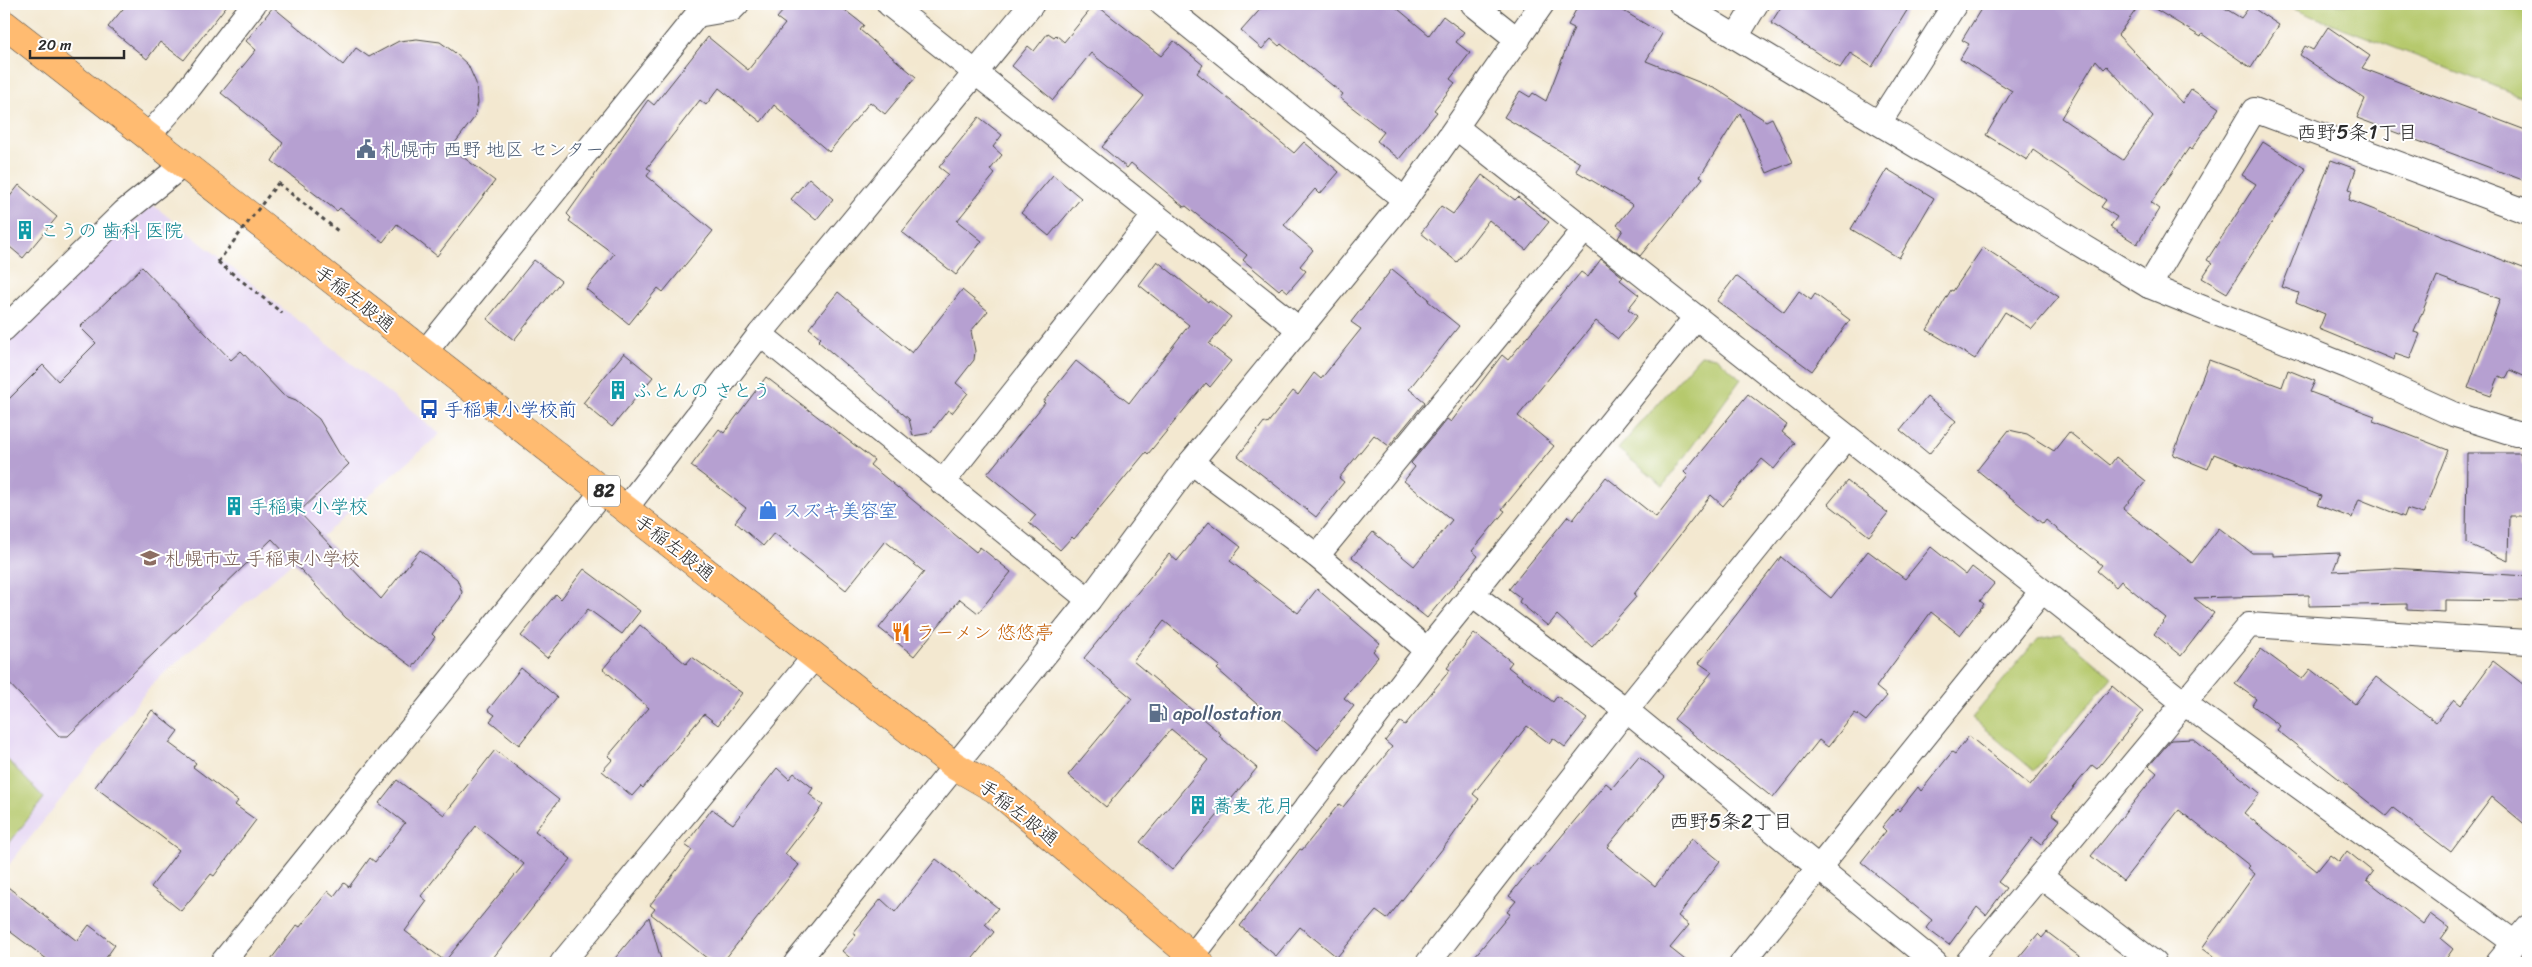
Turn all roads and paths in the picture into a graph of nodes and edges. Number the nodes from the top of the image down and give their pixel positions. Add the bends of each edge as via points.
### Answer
1 (254, 4) edge
2 (737, 4) edge
3 (889, 4) edge
4 (1032, 4) edge
5 (1162, 4) edge
6 (1473, 4) edge
7 (1542, 4) edge
8 (1681, 4) edge
9 (1756, 4) edge
10 (1955, 4) edge
11 (4, 24) edge
12 (1736, 37) junction
13 (1518, 40) junction
14 (974, 73) junction
15 (1880, 123) junction
16 (1457, 128) junction
17 (148, 136) junction
18 (184, 164) junction
19 (1405, 200) junction
20 (2528, 212) edge
21 (1155, 215) junction
22 (1585, 229) junction
23 (338, 231) dead end
24 (2149, 286) junction
25 (282, 313) dead end
26 (1696, 317) junction
27 (4, 328) edge
28 (1300, 330) junction
29 (760, 334) junction
30 (425, 352) junction
31 (2528, 434) edge
32 (1847, 437) junction
33 (1192, 462) junction
34 (942, 483) junction
35 (603, 491) junction
36 (626, 508) junction
37 (1317, 556) junction
38 (2042, 591) junction
39 (1472, 594) junction
40 (1088, 600) junction
41 (2528, 642) edge
42 (1427, 650) junction
43 (815, 656) junction
44 (2184, 702) junction
45 (1626, 710) junction
46 (955, 766) junction
47 (1820, 867) junction
48 (2040, 876) junction
49 (2522, 935) edge
50 (808, 959) edge
51 (1196, 960) edge
52 (222, 963) edge
53 (562, 963) edge
54 (1428, 963) edge
55 (1742, 963) edge
56 (1936, 963) edge
57 (1968, 963) edge
58 (2154, 963) edge
59 (2498, 963) edge

1 - 17 street
2 - 30 street via 732,9 697,15
3 - 14 street
4 - 14 street
5 - 19 street
6 - 13 street
7 - 13 street
8 - 12 street
9 - 12 street
10 - 15 street
11 - 17 main road, 手稲左股通 / 82
12 - 15 street
13 - 16 street
14 - 21 street
14 - 29 street
15 - 24 street
16 - 19 street
16 - 22 street
17 - 18 main road, 手稲左股通 / 82
18 - 27 street via 124,212
18 - 30 main road, 手稲左股通 / 82
19 - 28 street
20 - 24 street via 2254,110
21 - 28 street
21 - 34 street
22 - 26 street
22 - 37 street
23 - 25 path, bridge via 278,183 218,262
24 - 31 street via 2453,414 2516,434
26 - 32 street
26 - 39 street
28 - 33 street
29 - 34 street
29 - 36 street
30 - 35 main road, 手稲左股通 / 82
32 - 38 street
32 - 45 street
33 - 37 street
33 - 40 street
34 - 40 street
35 - 36 main road, 手稲左股通 / 82
35 - 52 street
36 - 43 main road, 手稲左股通 / 82
37 - 42 street
38 - 44 street
38 - 47 street
39 - 42 street
39 - 45 street
40 - 46 street
41 - 44 street via 2248,625
42 - 51 street
43 - 46 main road, 手稲左股通 / 82
43 - 53 street
44 - 48 street
44 - 49 street
45 - 47 street
45 - 54 street
46 - 50 street
46 - 51 main road, 手稲左股通 / 82 via 995,789
47 - 55 street
47 - 56 street
48 - 57 street
48 - 58 street
49 - 59 street

